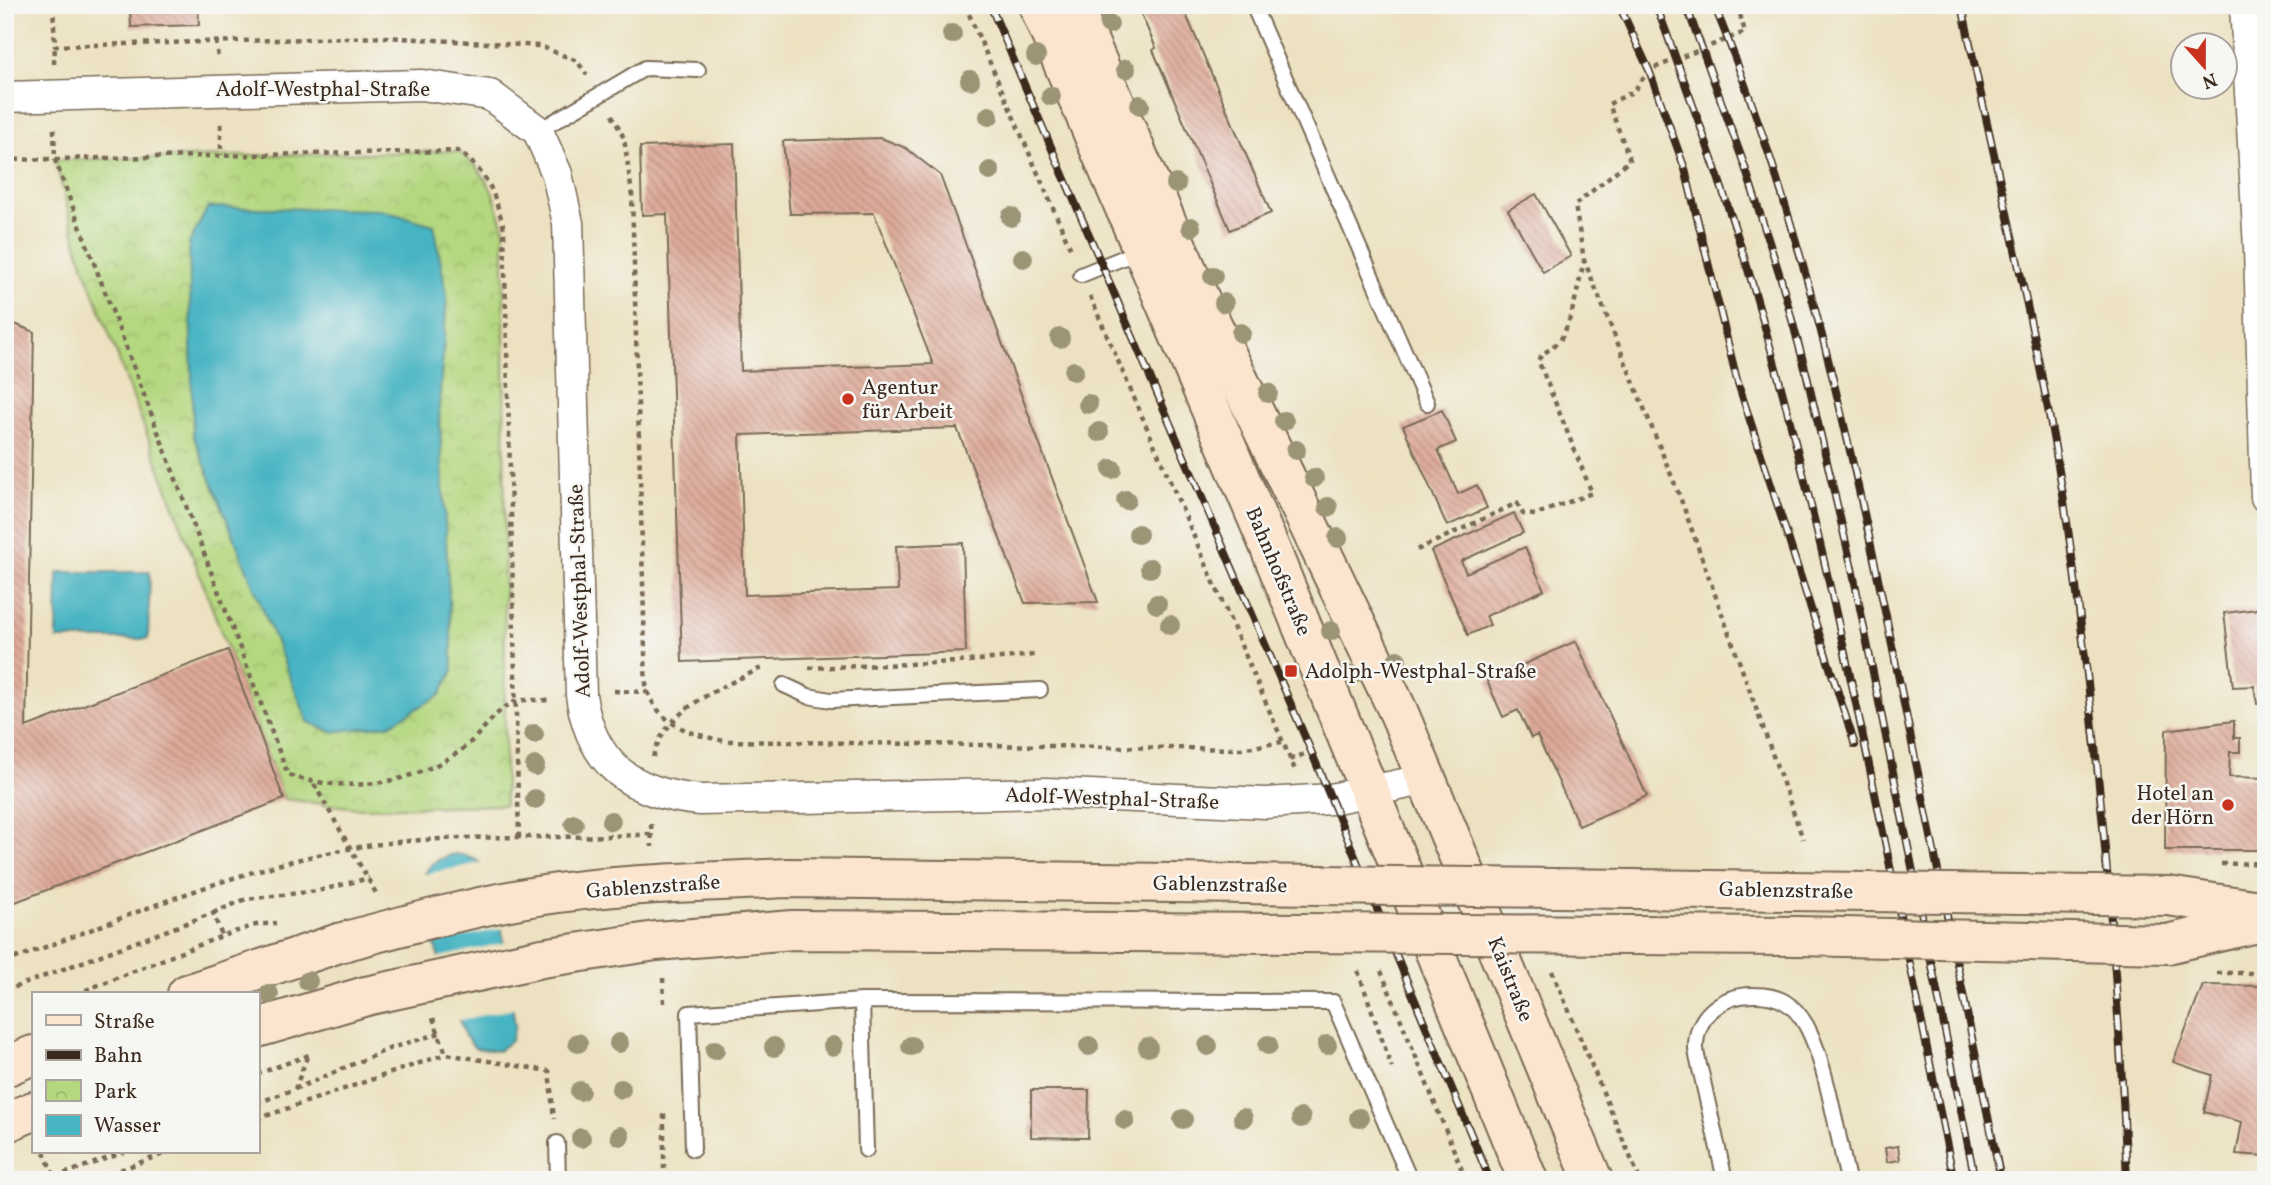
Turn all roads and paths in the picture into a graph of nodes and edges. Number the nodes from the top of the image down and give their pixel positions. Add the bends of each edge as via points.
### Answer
1 (53, 5) edge
2 (965, 5) edge
3 (1038, 5) edge
4 (1073, 5) edge
5 (1253, 5) edge
6 (1740, 5) edge
7 (2245, 5) edge
8 (698, 70) dead end
9 (600, 93) junction
10 (5, 97) edge
11 (538, 131) junction
12 (5, 160) edge
13 (55, 160) junction
14 (2262, 248) edge
15 (1143, 250) junction
16 (1584, 260) junction
17 (1081, 275) junction
18 (1427, 403) dead end
19 (2266, 497) edge
20 (1417, 550) dead end
21 (1035, 654) dead end
22 (958, 662) dead end
23 (783, 685) dead end
24 (1040, 690) dead end
25 (648, 692) junction
26 (581, 695) junction
27 (513, 702) junction
28 (1282, 742) junction
29 (1428, 779) junction
30 (1368, 792) junction
31 (1309, 801) junction
32 (519, 838) junction
33 (1803, 839) dead end
34 (653, 860) dead end
35 (369, 878) dead end
36 (2266, 911) edge
37 (214, 913) junction
38 (2266, 921) edge
39 (222, 936) dead end
40 (5, 962) edge
41 (662, 964) dead end
42 (1356, 965) dead end
43 (1379, 968) dead end
44 (5, 990) edge
45 (193, 992) edge
46 (862, 1001) junction
47 (664, 1018) dead end
48 (259, 1027) edge
49 (440, 1033) dead end
50 (446, 1054) dead end
51 (32, 1055) edge
52 (307, 1056) dead end
53 (5, 1067) edge
54 (1395, 1075) dead end
55 (295, 1089) junction
56 (259, 1102) edge
57 (664, 1102) dead end
58 (32, 1111) edge
59 (259, 1118) edge
60 (5, 1123) edge
61 (557, 1143) dead end
62 (694, 1149) dead end
63 (866, 1150) dead end
64 (45, 1154) edge
65 (120, 1154) edge
66 (164, 1154) edge
67 (55, 1179) edge
68 (92, 1180) edge
69 (558, 1180) edge
70 (664, 1180) edge
71 (1410, 1180) edge
72 (1465, 1180) edge
73 (1528, 1180) edge
74 (1593, 1180) edge
75 (1725, 1180) edge
76 (1848, 1180) edge

1 - 9 path via 55,46 384,37 540,46 577,61
2 - 17 path
3 - 15 main road, Bahnhofstraße
4 - 29 main road, Bahnhofstraße via 1199,297
5 - 18 lane
6 - 16 path via 1745,32 1649,70 1634,91 1609,104 1630,160 1574,205
7 - 14 street
8 - 9 lane via 645,68
9 - 11 lane
9 - 25 path via 624,138 632,194
10 - 11 street, Adolf-Westphal-Straße via 422,85 490,95
11 - 26 street, Adolf-Westphal-Straße via 557,174 568,223
12 - 13 path
13 - 27 path via 288,775 314,784 352,784 387,783 415,774 466,746
13 - 27 path via 458,151 479,167 492,185 504,228
14 - 19 street
15 - 17 lane
15 - 30 main road, Bahnhofstraße
16 - 20 path via 1560,340 1538,360 1592,493 1535,515 1522,514 1517,503
16 - 33 path via 1680,497
17 - 28 path
21 - 22 path
23 - 24 lane via 831,700
25 - 26 path
25 - 28 path via 671,722 692,735 725,741 1241,749
26 - 27 path
26 - 31 street, Adolf-Westphal-Straße via 593,738 611,765 635,785 671,797 721,800 1046,793
27 - 32 path
28 - 31 path
29 - 30 street, Adolf-Westphal-Straße
29 - 74 main road, Kaistraße
30 - 31 street, Adolf-Westphal-Straße
30 - 73 main road, Bahnhofstraße
32 - 34 path via 651,834
32 - 40 path via 397,841 351,848 222,883
35 - 37 path via 318,891 246,899
36 - 45 main road, Gablenzstraße, bridge via 2168,896 788,878 639,884 537,896 340,943
37 - 39 path
37 - 44 path
38 - 48 main road, bridge via 2167,944 1756,935 793,930 656,941 542,958 366,996
41 - 47 path
42 - 54 path
43 - 72 path
46 - 62 lane via 689,1013
46 - 63 lane
46 - 71 lane via 1333,1002
49 - 55 path via 391,1048
50 - 59 path
51 - 53 main road
52 - 55 path
55 - 56 path
57 - 70 path
58 - 60 main road
61 - 69 lane
64 - 67 path
65 - 67 path
66 - 68 path
75 - 76 lane via 1696,1048 1702,1026 1720,1002 1772,995 1790,1003 1807,1027

